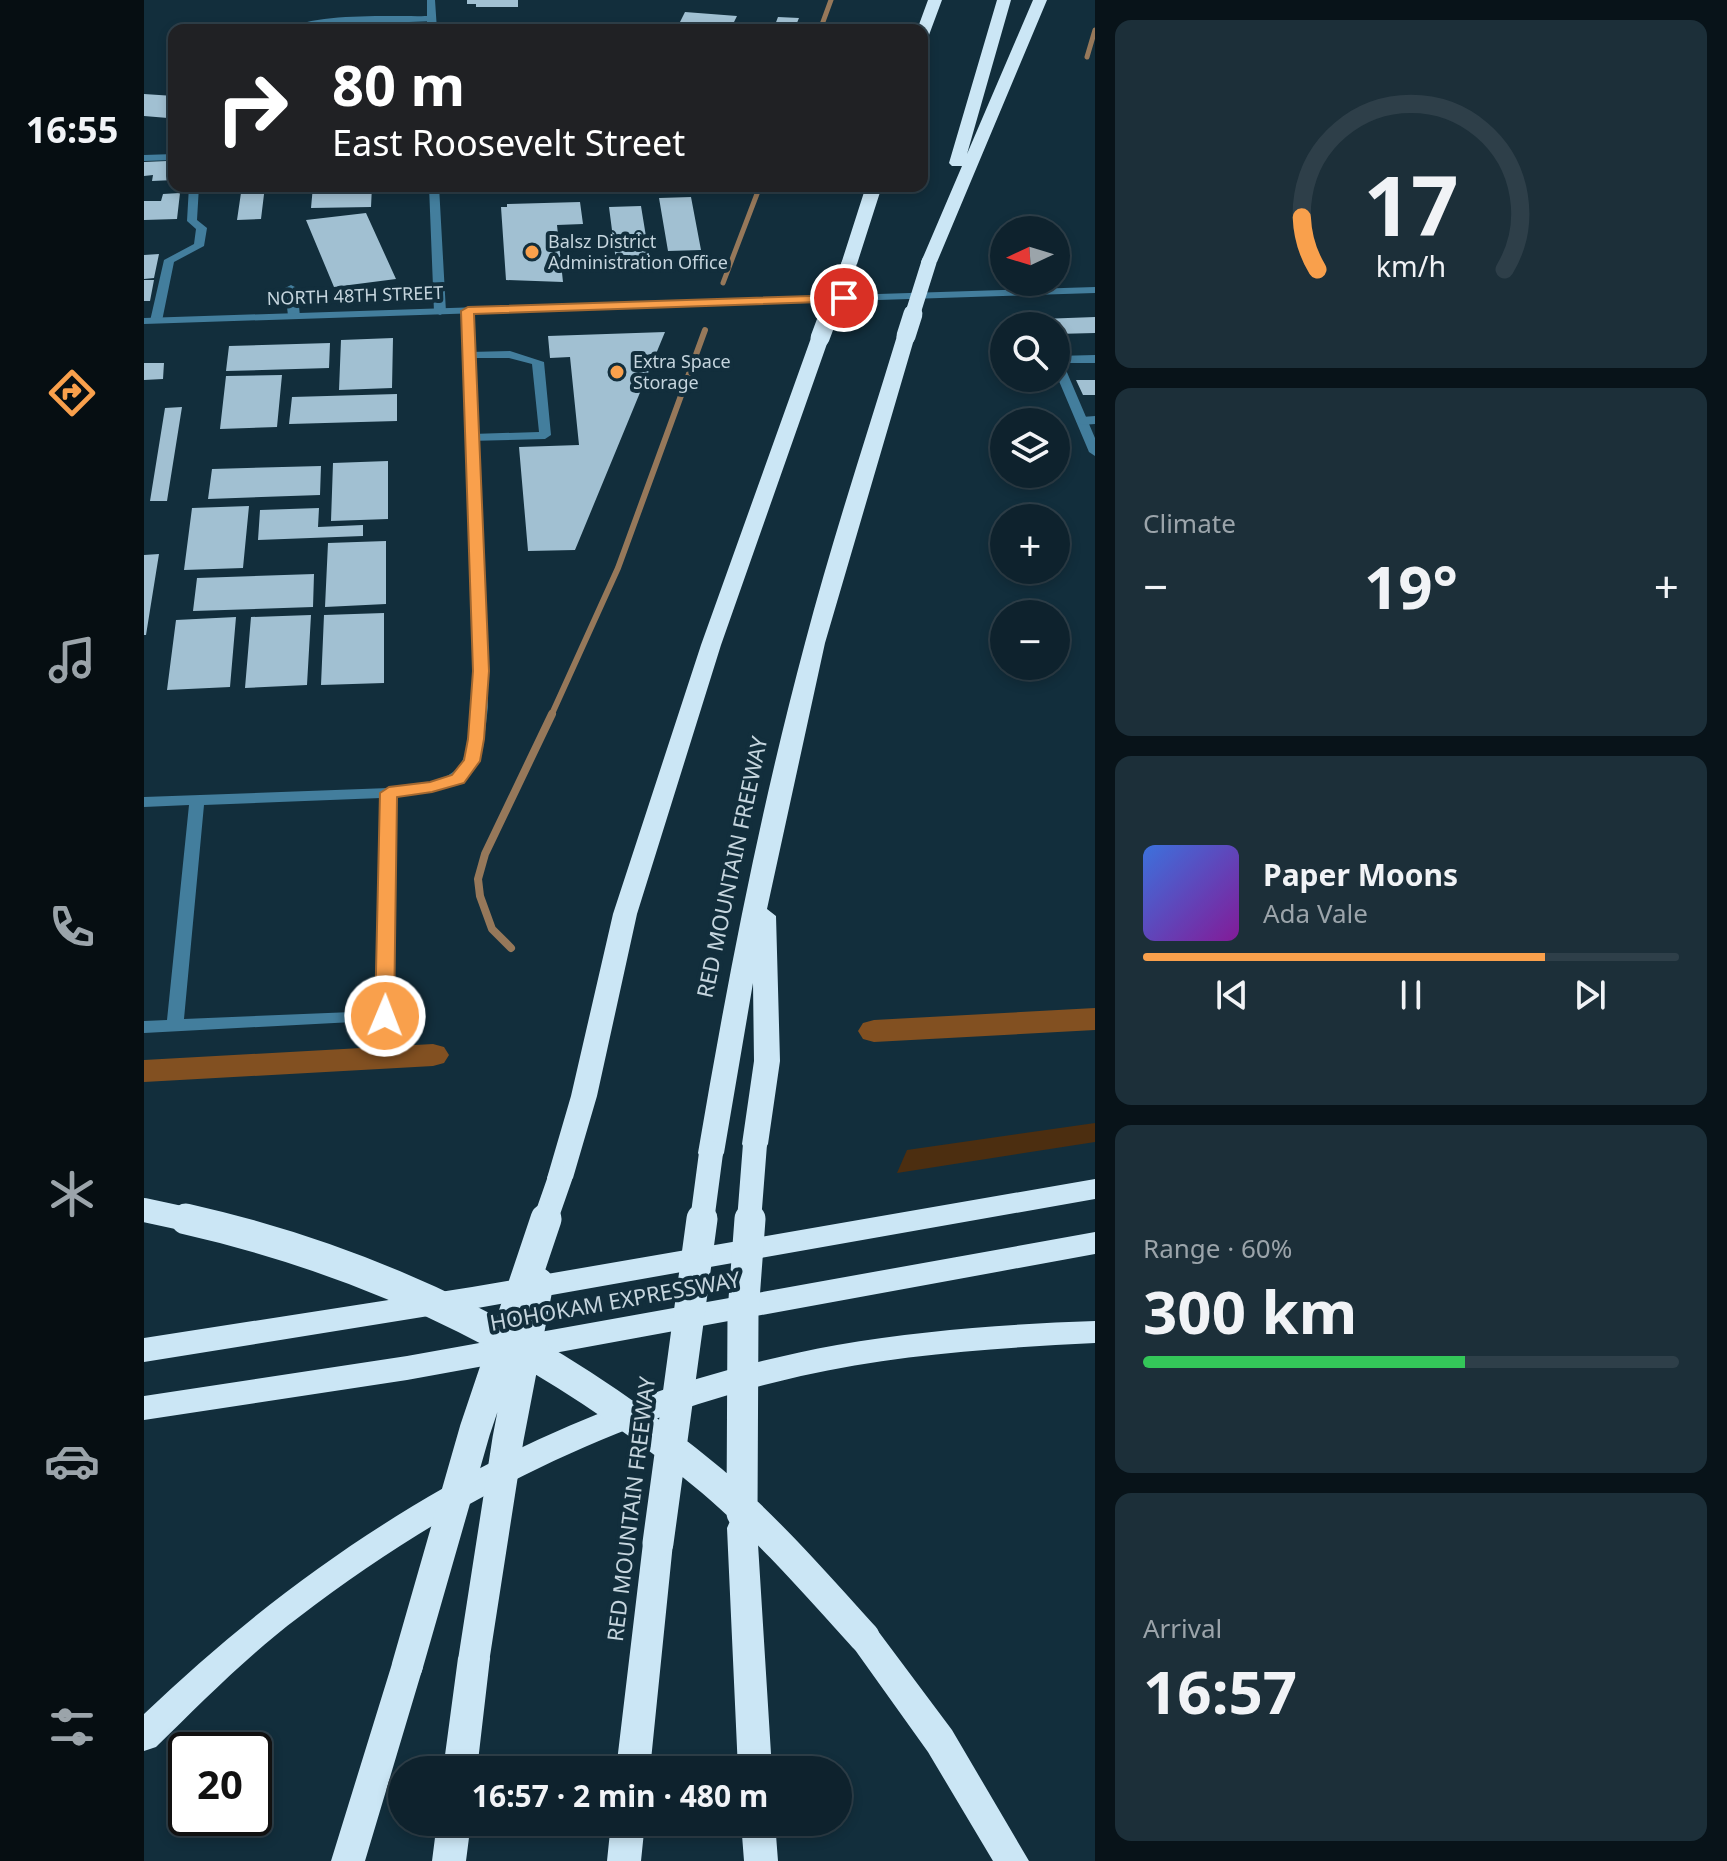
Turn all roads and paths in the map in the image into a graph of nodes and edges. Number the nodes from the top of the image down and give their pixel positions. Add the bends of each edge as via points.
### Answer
1 (431, 0) edge
2 (933, 0) edge
3 (1004, 0) edge
4 (1040, 0) edge
5 (320, 24) edge
6 (406, 24) edge
7 (432, 24) edge
8 (926, 24) edge
9 (168, 157) edge
10 (144, 158) edge
11 (194, 192) edge
12 (434, 192) edge
13 (872, 192) edge
14 (929, 262) junction
15 (291, 288) dead end
16 (1095, 290) edge
17 (468, 311) junction
18 (440, 312) junction
19 (294, 316) junction
20 (150, 321) edge
21 (469, 355) junction
22 (1095, 359) edge
23 (1088, 420) edge
24 (472, 438) junction
25 (1095, 452) edge
26 (389, 793) junction
27 (197, 800) junction
28 (144, 802) edge
29 (763, 869) junction
30 (175, 1026) junction
31 (144, 1027) edge
32 (560, 1178) junction
33 (1095, 1189) edge
34 (144, 1210) edge
35 (1095, 1243) edge
36 (1095, 1332) edge
37 (144, 1350) edge
38 (144, 1408) edge
39 (144, 1736) edge
40 (462, 1756) edge
41 (635, 1756) edge
42 (754, 1756) edge
43 (452, 1836) edge
44 (627, 1836) edge
45 (759, 1836) edge
46 (348, 1861) edge
47 (449, 1861) edge
48 (624, 1861) edge
49 (761, 1861) edge
50 (1012, 1861) edge

1 - 7 street
2 - 8 highway
3 - 14 highway, RED MOUNTAIN FREEWAY
4 - 14 highway
5 - 6 street
9 - 10 street
11 - 20 street via 192,221 202,228 199,246 169,260
12 - 18 street
13 - 32 highway, bridge via 711,645 625,914
14 - 29 highway, RED MOUNTAIN FREEWAY, bridge via 815,643
15 - 19 street
16 - 17 street, NORTH 48TH STREET
17 - 18 street, NORTH 48TH STREET
17 - 21 street
18 - 19 street, NORTH 48TH STREET
19 - 20 street, NORTH 48TH STREET
21 - 24 street
21 - 24 street via 510,354 538,362 545,435
22 - 23 street via 1056,360
23 - 25 street
24 - 26 street via 481,671 472,761 458,779
26 - 27 street
26 - 30 street via 385,1016
27 - 28 street
27 - 30 street
29 - 41 highway, RED MOUNTAIN FREEWAY, bridge via 711,1153
29 - 42 highway, bridge via 767,1061 743,1300 742,1528
30 - 31 street
32 - 40 highway, bridge via 508,1439
32 - 46 highway, bridge via 475,1430
33 - 37 highway, HOHOKAM EXPRESSWAY
34 - 50 highway, bridge via 321,1255 417,1293 520,1343 614,1402 709,1477 795,1558 864,1637 940,1741
35 - 38 highway, HOHOKAM EXPRESSWAY via 407,1368
36 - 39 highway via 942,1341 848,1355 730,1382 605,1425 486,1479 376,1544 264,1625
43 - 47 highway
44 - 48 highway
45 - 49 highway

